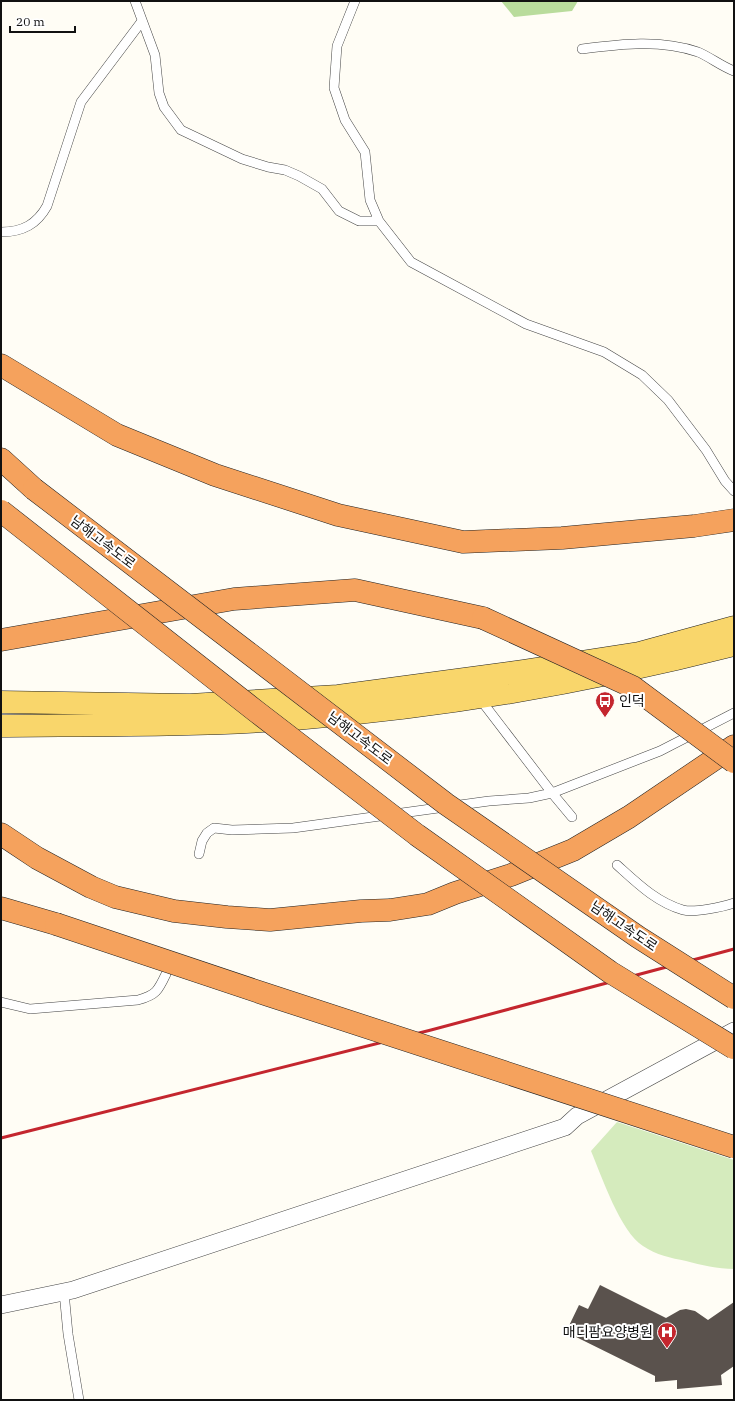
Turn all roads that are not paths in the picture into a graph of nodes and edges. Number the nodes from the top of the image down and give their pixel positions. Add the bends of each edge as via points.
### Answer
1 (135, 1) edge
2 (355, 1) edge
3 (142, 21) junction
4 (582, 49) dead end
5 (734, 70) edge
6 (379, 222) junction
7 (1, 232) edge
8 (1, 365) edge
9 (1, 459) edge
10 (734, 491) edge
11 (1, 511) edge
12 (734, 520) edge
13 (734, 627) edge
14 (1, 640) edge
15 (734, 645) edge
16 (479, 698) junction
17 (1, 702) edge
18 (734, 713) edge
19 (1, 726) edge
20 (734, 746) edge
21 (734, 762) edge
22 (552, 793) junction
23 (572, 817) dead end
24 (1, 834) edge
25 (199, 854) dead end
26 (617, 865) dead end
27 (734, 903) edge
28 (1, 908) edge
29 (166, 974) dead end
30 (734, 998) edge
31 (1, 1002) edge
32 (734, 1031) edge
33 (734, 1048) edge
34 (734, 1147) edge
35 (64, 1292) junction
36 (1, 1305) edge
37 (79, 1400) edge

1 - 3 lane
2 - 6 lane via 337,46 334,88 345,120 365,152 370,200
3 - 6 lane via 155,55 159,93 164,107 181,130 242,160 299,176 322,189 339,211 360,221
3 - 7 lane via 81,102 48,206 42,215 33,224
4 - 5 lane via 621,44 657,44 701,53
6 - 10 lane via 411,262 526,324 604,352 642,375 673,406
8 - 12 highway via 117,435 215,475 338,515 463,542 562,538
9 - 30 highway, 남해고속도로, bridge via 34,489 446,804 638,937
11 - 33 highway, bridge via 417,835 610,972
13 - 17 main road via 639,653 338,696 190,705
14 - 21 highway, bridge via 234,599 355,590 483,618 633,687
15 - 16 main road via 622,672
16 - 19 main road via 294,719
16 - 22 lane
18 - 22 lane via 660,751
20 - 24 highway via 629,817 573,850 428,904 390,910 270,920 174,911 115,897 91,887 37,858
22 - 23 lane
22 - 25 lane via 294,828 214,828 207,832 202,840
26 - 27 lane via 651,895 684,910 717,909
28 - 34 highway, bridge
29 - 31 lane via 160,988 150,996 138,1000 30,1009
32 - 35 street via 578,1116 565,1127
35 - 36 street
35 - 37 lane

